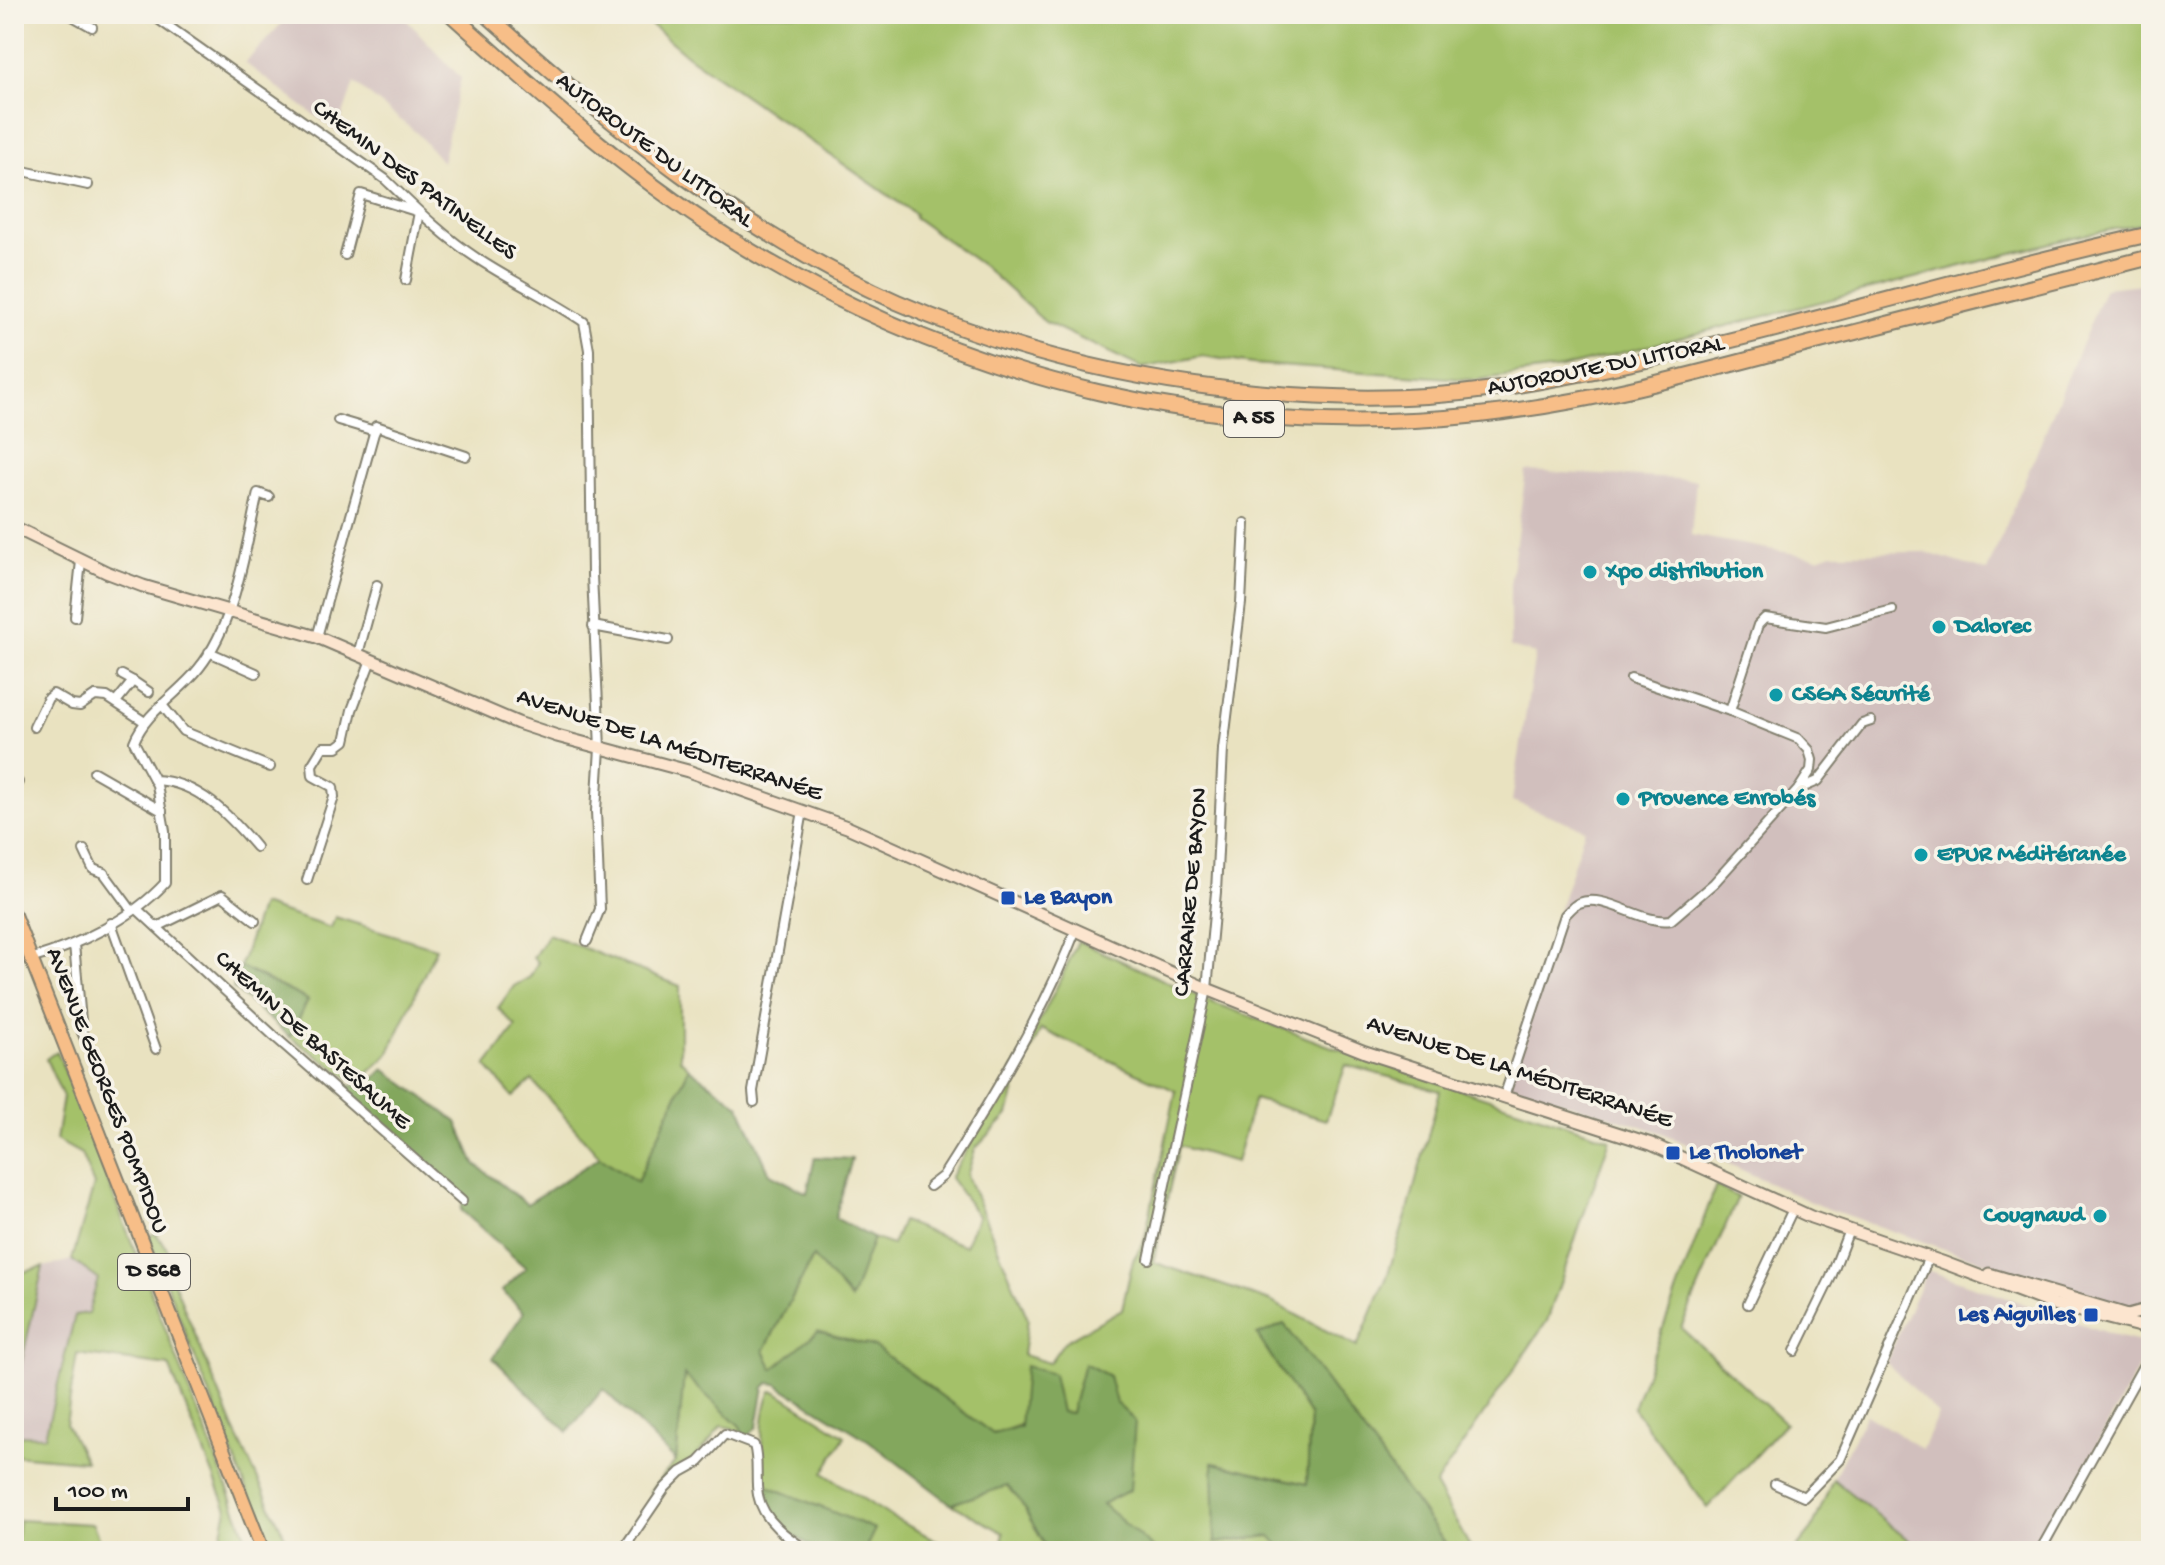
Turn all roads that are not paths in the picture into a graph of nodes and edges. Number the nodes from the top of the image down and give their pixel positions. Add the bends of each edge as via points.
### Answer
1 (69, 14) edge
2 (151, 14) edge
3 (451, 14) edge
4 (486, 14) edge
5 (92, 27) dead end
6 (14, 169) edge
7 (88, 185) dead end
8 (419, 212) junction
9 (2151, 234) edge
10 (345, 255) dead end
11 (2151, 257) edge
12 (406, 280) dead end
13 (338, 420) dead end
14 (376, 429) junction
15 (466, 456) dead end
16 (269, 497) dead end
17 (1245, 523) dead end
18 (14, 528) edge
19 (81, 561) junction
20 (377, 585) dead end
21 (1892, 610) dead end
22 (230, 613) junction
23 (75, 617) dead end
24 (593, 626) junction
25 (317, 637) junction
26 (668, 640) dead end
27 (209, 652) junction
28 (358, 654) junction
29 (371, 660) junction
30 (256, 673) dead end
31 (122, 675) dead end
32 (1631, 678) dead end
33 (133, 681) junction
34 (149, 692) dead end
35 (116, 702) junction
36 (162, 705) junction
37 (1730, 711) junction
38 (1871, 721) dead end
39 (145, 722) junction
40 (34, 727) dead end
41 (600, 748) junction
42 (1835, 759) junction
43 (1812, 760) junction
44 (270, 767) dead end
45 (94, 772) dead end
46 (154, 780) junction
47 (1798, 790) junction
48 (162, 811) junction
49 (803, 811) junction
50 (256, 847) dead end
51 (84, 850) dead end
52 (307, 880) dead end
53 (134, 910) junction
54 (14, 915) edge
55 (255, 921) dead end
56 (111, 923) junction
57 (157, 927) junction
58 (1076, 929) junction
59 (587, 941) dead end
60 (20, 942) edge
61 (74, 944) junction
62 (30, 959) junction
63 (1207, 989) junction
64 (156, 1049) dead end
65 (100, 1073) dead end
66 (1506, 1094) junction
67 (754, 1102) dead end
68 (930, 1186) dead end
69 (462, 1201) dead end
70 (1793, 1209) junction
71 (1849, 1230) junction
72 (1929, 1257) junction
73 (1149, 1259) dead end
74 (1942, 1262) junction
75 (1748, 1304) dead end
76 (2151, 1308) edge
77 (2151, 1327) edge
78 (1795, 1351) dead end
79 (2151, 1352) edge
80 (1775, 1484) dead end
81 (263, 1551) edge
82 (622, 1551) edge
83 (808, 1551) edge
84 (2040, 1551) edge

1 - 5 street
2 - 8 street, CHEMIN DES PATINELLES via 385,179
3 - 11 highway, AUTOROUTE DU LITTORAL / A 55 via 596,140 670,196 817,288 883,321 1036,377 1204,412 1330,423 1480,415 1561,403 1693,375
4 - 9 highway, AUTOROUTE DU LITTORAL / A 55 via 645,148 817,260 895,301 975,333 1165,382 1271,395 1400,398 1481,390 1692,349
6 - 7 street
8 - 10 street via 361,194
8 - 12 street
8 - 24 street, CHEMIN DES PATINELLES via 478,259 584,322 589,350
13 - 14 street
14 - 15 street
14 - 25 street
16 - 22 street via 258,493
17 - 63 street, CARRAIRE DE BAYON
18 - 19 main road, AVENUE DE LA MÉDITERRANÉE
19 - 22 main road, AVENUE DE LA MÉDITERRANÉE
19 - 23 street
20 - 28 street
21 - 37 street via 1826,627 1765,618 1758,625
22 - 25 main road, AVENUE DE LA MÉDITERRANÉE
22 - 27 street
24 - 26 street
24 - 41 street, CHEMIN DES PATINELLES
25 - 28 main road, AVENUE DE LA MÉDITERRANÉE
27 - 30 street
27 - 36 street
28 - 29 main road, AVENUE DE LA MÉDITERRANÉE
29 - 41 main road, AVENUE DE LA MÉDITERRANÉE via 518,723
29 - 52 street via 345,741 323,747 312,765 313,776 333,787 334,797
31 - 33 street
32 - 37 street
33 - 34 street
33 - 35 street
35 - 39 street
35 - 40 street via 95,696 72,705 53,694
36 - 39 street
36 - 44 street via 183,731
37 - 43 street via 1799,739
38 - 42 street via 1862,724
39 - 46 street via 134,742
41 - 49 main road, AVENUE DE LA MÉDITERRANÉE via 688,771
41 - 59 street, CHEMIN DES PATINELLES via 600,909
42 - 43 street
42 - 47 street via 1818,781
43 - 47 street
45 - 48 street
46 - 48 street
46 - 50 street via 169,781 208,799
47 - 66 street via 1714,883 1671,920 1649,920 1592,901 1580,902 1565,915
48 - 53 street via 165,883
49 - 58 main road, AVENUE DE LA MÉDITERRANÉE
49 - 67 street
51 - 53 street, CHEMIN DE BASTESAUME via 93,869 104,873
53 - 56 street
53 - 57 street, CHEMIN DE BASTESAUME
54 - 60 main road, AVENUE GEORGES POMPIDOU / D 568
55 - 57 street via 222,895
56 - 61 street
56 - 64 street
57 - 69 street, CHEMIN DE BASTESAUME
58 - 63 main road, AVENUE DE LA MÉDITERRANÉE
58 - 68 street via 996,1093 943,1176
60 - 62 main road, AVENUE GEORGES POMPIDOU / D 568
61 - 62 street
61 - 65 street via 82,1032
62 - 81 main road, AVENUE GEORGES POMPIDOU / D 568
63 - 66 main road, AVENUE DE LA MÉDITERRANÉE via 1303,1029
63 - 73 street, CARRAIRE DE BAYON
66 - 70 main road, AVENUE DE LA MÉDITERRANÉE via 1651,1144
66 - 71 main road, AVENUE DE LA MÉDITERRANÉE via 1679,1148
70 - 71 main road, AVENUE DE LA MÉDITERRANÉE
70 - 75 street
71 - 72 main road, AVENUE DE LA MÉDITERRANÉE
71 - 78 street
72 - 74 main road, AVENUE DE LA MÉDITERRANÉE
72 - 80 street via 1840,1460 1804,1497
74 - 76 main road, AVENUE DE LA MÉDITERRANÉE via 2113,1312 2128,1315
74 - 77 main road, AVENUE DE LA MÉDITERRANÉE via 2053,1304
76 - 77 main road
79 - 84 street
82 - 83 street via 665,1488 725,1434 754,1445 762,1509

